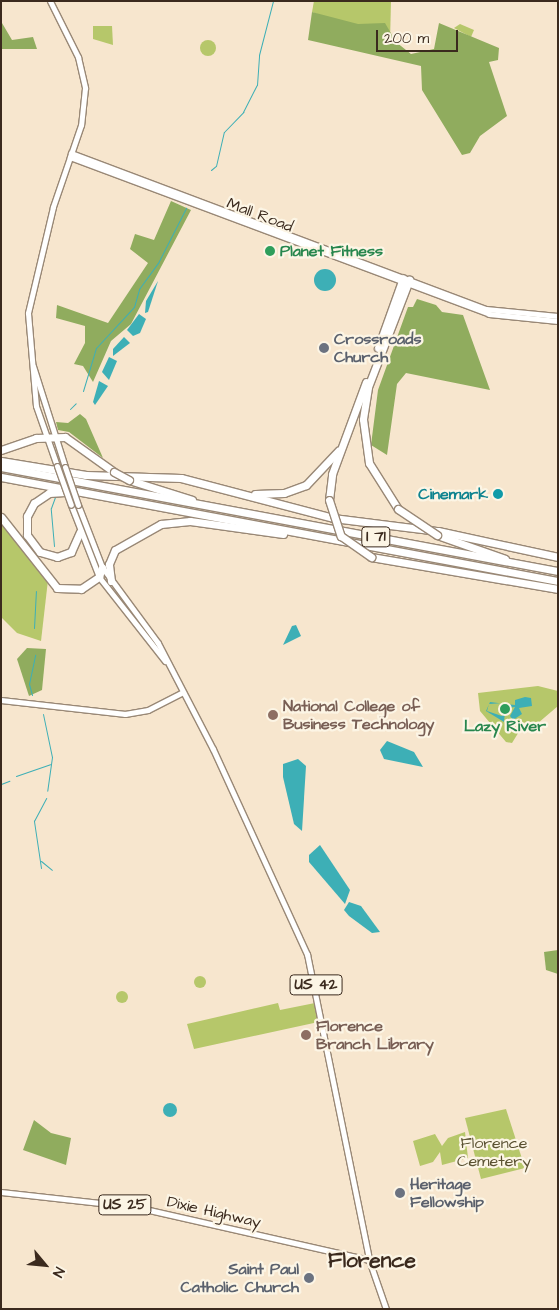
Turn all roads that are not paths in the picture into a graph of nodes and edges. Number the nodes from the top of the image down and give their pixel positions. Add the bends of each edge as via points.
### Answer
1 (50, 1) edge
2 (71, 155) junction
3 (405, 281) junction
4 (558, 316) edge
5 (558, 321) edge
6 (32, 366) junction
7 (54, 436) junction
8 (45, 437) junction
9 (345, 440) junction
10 (1, 450) edge
11 (1, 461) edge
12 (1, 467) edge
13 (1, 477) edge
14 (210, 485) junction
15 (73, 491) junction
16 (197, 503) junction
17 (1, 517) edge
18 (80, 532) junction
19 (300, 533) junction
20 (558, 557) edge
21 (512, 563) junction
22 (102, 567) junction
23 (558, 571) edge
24 (99, 577) junction
25 (111, 580) junction
26 (558, 581) edge
27 (558, 588) edge
28 (167, 663) junction
29 (183, 692) junction
30 (1, 700) edge
31 (1, 1192) edge
32 (369, 1260) junction
33 (386, 1309) edge

1 - 2 main road, US 42 via 78,58 85,84 82,117
2 - 3 main road, Mall Road
2 - 6 main road, US 42 via 29,304 27,325
3 - 4 main road, Mall Road via 497,312
3 - 5 main road, Mall Road via 494,316
3 - 9 highway
3 - 21 highway, bridge via 368,387 363,419 369,463 398,509 437,535
6 - 7 main road, US 42
6 - 8 main road, US 42 via 36,406
7 - 8 highway
7 - 16 highway, bridge via 71,440 129,480 180,494
7 - 22 main road, US 42, bridge
8 - 10 highway
8 - 18 main road, US 42, bridge
9 - 14 highway via 319,475 292,491 259,495
9 - 27 highway, bridge via 328,500 341,536 371,557
11 - 14 highway via 86,475 168,476
12 - 16 highway, I 71
13 - 15 highway, I 71
14 - 20 highway via 333,518 438,531
15 - 18 highway via 36,500 27,516 26,531 40,552 57,558 71,552
15 - 19 highway, I 71
16 - 21 highway, I 71
17 - 24 highway via 55,587 75,591
18 - 24 main road, US 42
19 - 25 highway via 185,521 161,524 114,550 109,564
19 - 26 highway, I 71
21 - 23 highway, I 71
22 - 24 highway
22 - 25 main road, US 42
24 - 28 main road, US 42
25 - 28 main road, US 42 via 152,634
28 - 29 main road, US 42
29 - 30 main road via 148,710 125,714
29 - 32 main road, US 42 via 242,806 307,954
31 - 32 main road, Dixie Highway / US 25 via 136,1207
32 - 33 main road

